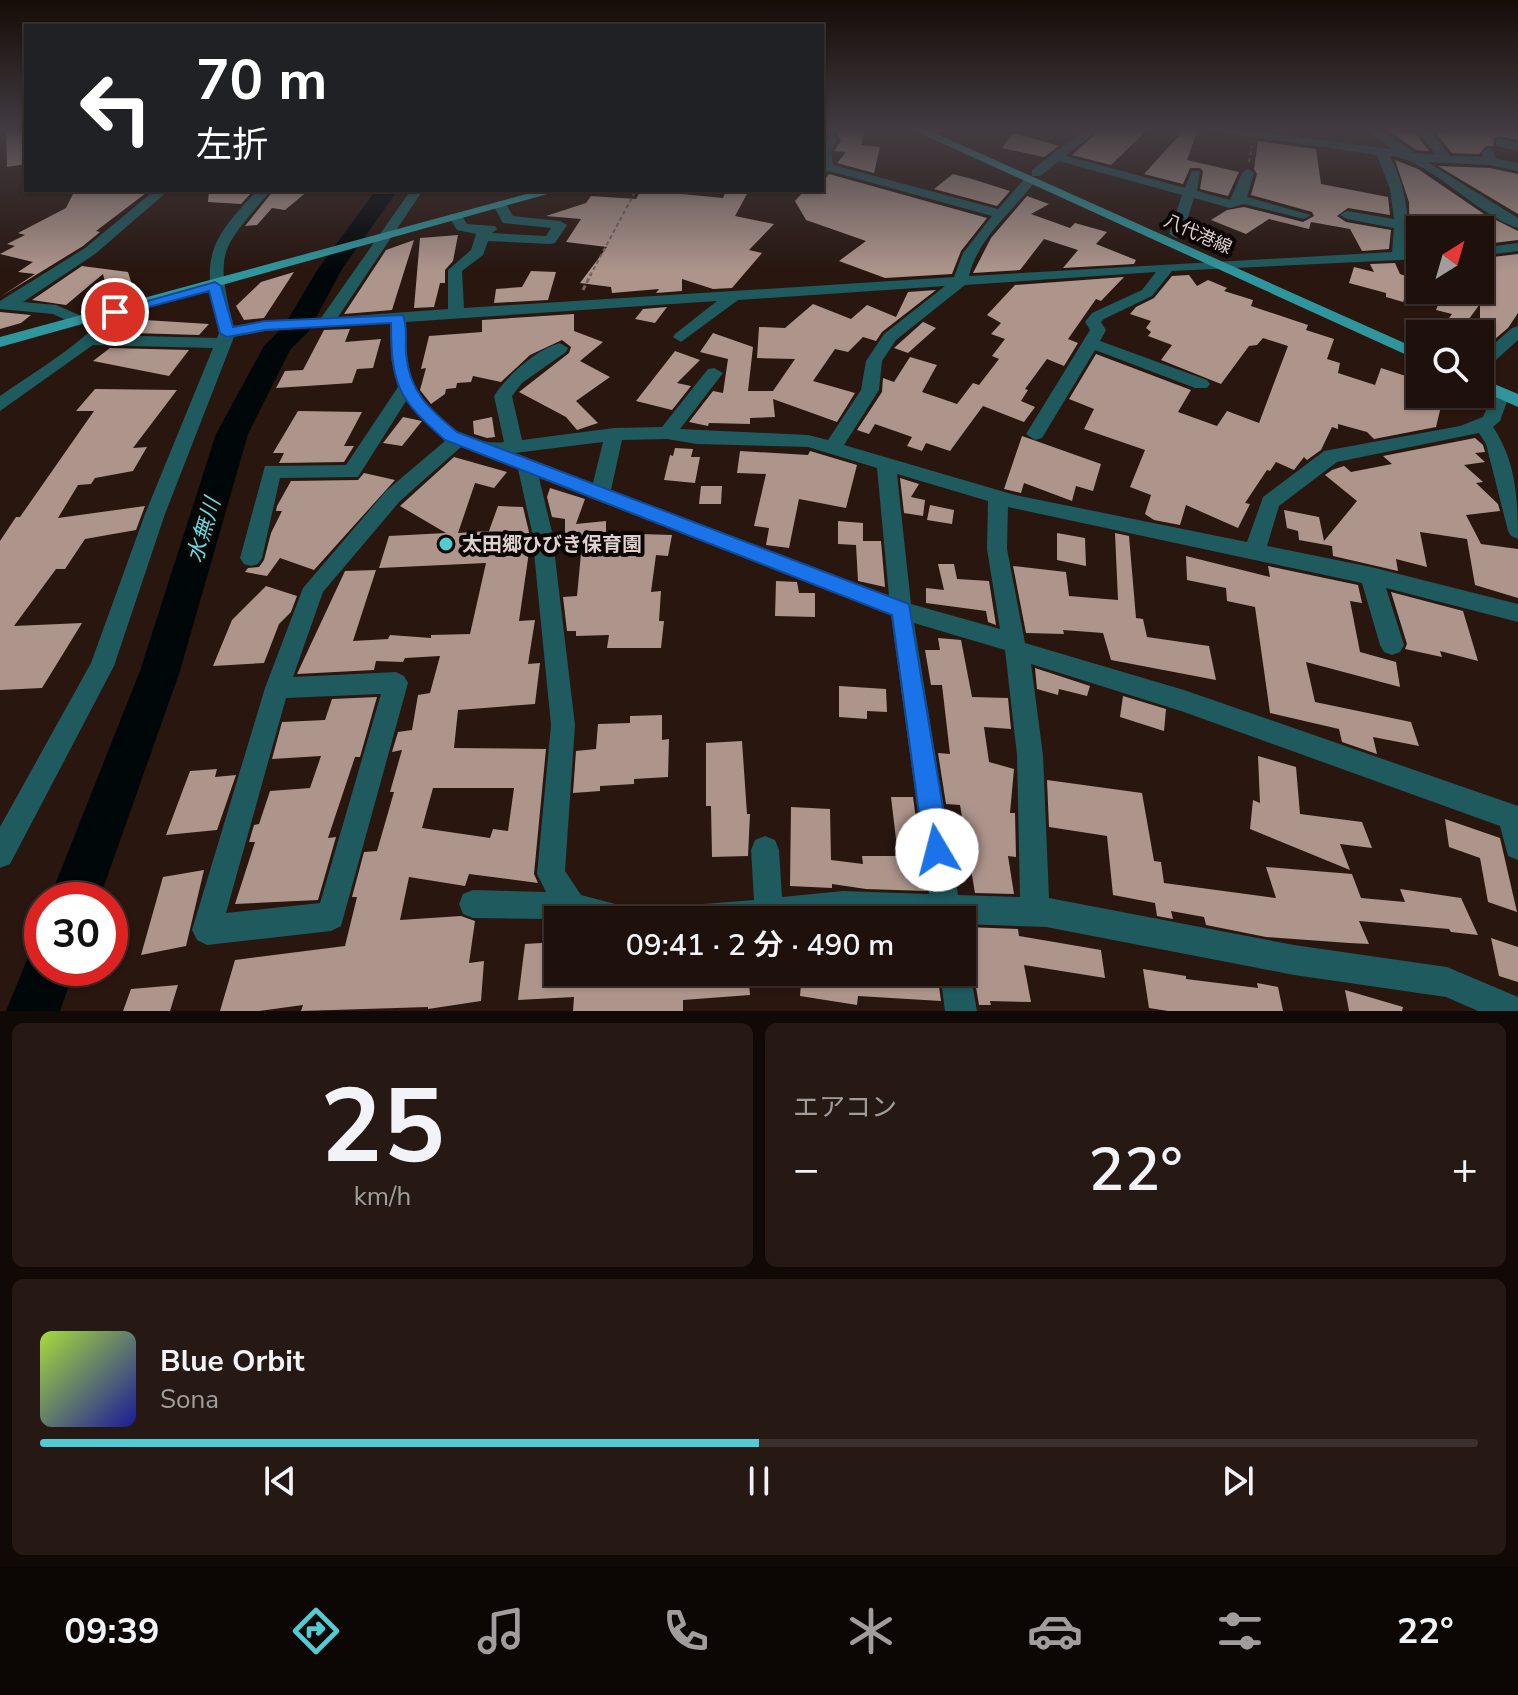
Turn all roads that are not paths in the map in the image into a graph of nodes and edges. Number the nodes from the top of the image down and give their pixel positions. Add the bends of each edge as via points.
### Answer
1 (856, 176) edge
2 (1033, 176) junction
3 (1127, 176) edge
4 (1195, 176) edge
5 (1247, 176) edge
6 (1393, 176) edge
7 (1441, 176) edge
8 (161, 192) edge
9 (263, 192) edge
10 (415, 192) edge
11 (549, 192) edge
12 (1190, 193) junction
13 (1239, 199) junction
14 (500, 205) junction
15 (1000, 214) junction
16 (1304, 215) dead end
17 (1347, 215) dead end
18 (456, 217) junction
19 (508, 220) junction
20 (1518, 224) edge
21 (1403, 225) junction
22 (484, 234) junction
23 (1176, 234) junction
24 (378, 238) junction
25 (1518, 247) edge
26 (1494, 250) edge
27 (1399, 256) junction
28 (1406, 256) edge
29 (1219, 264) junction
30 (1245, 264) junction
31 (1166, 270) junction
32 (960, 282) junction
33 (215, 286) junction
34 (733, 296) junction
35 (4, 305) edge
36 (115, 312) junction
37 (456, 314) junction
38 (398, 318) junction
39 (80, 321) junction
40 (320, 322) junction
41 (1518, 331) edge
42 (1406, 336) edge
43 (681, 337) dead end
44 (224, 338) junction
45 (89, 340) junction
46 (0, 342) edge
47 (1091, 343) junction
48 (560, 348) dead end
49 (1406, 350) edge
50 (1494, 354) edge
51 (714, 373) dead end
52 (1494, 378) edge
53 (1201, 384) dead end
54 (405, 389) junction
55 (1512, 393) edge
56 (0, 405) edge
57 (1483, 425) junction
58 (667, 433) junction
59 (614, 434) junction
60 (1035, 434) dead end
61 (459, 439) junction
62 (833, 447) junction
63 (521, 457) junction
64 (886, 462) junction
65 (600, 494) junction
66 (998, 496) junction
67 (1518, 531) edge
68 (1254, 553) junction
69 (251, 558) dead end
70 (1371, 576) junction
71 (901, 610) junction
72 (1518, 613) edge
73 (1392, 645) dead end
74 (1015, 646) junction
75 (277, 688) junction
76 (1515, 818) edge
77 (1518, 846) edge
78 (765, 850) dead end
79 (0, 854) edge
80 (473, 904) dead end
81 (544, 906) edge
82 (571, 906) edge
83 (769, 906) edge
84 (946, 906) edge
85 (1035, 912) junction
86 (976, 914) edge
87 (957, 986) edge
88 (961, 1011) edge
89 (1514, 1011) edge

1 - 15 street
2 - 15 street
2 - 23 main road, 八代港線
2 - 29 main road, 八代港線
3 - 12 street
4 - 12 street
5 - 13 street
6 - 21 street
7 - 20 street
8 - 35 street via 90,251
9 - 33 street via 228,228 214,255
10 - 24 street
11 - 14 main road
12 - 13 street via 1230,204
12 - 23 street
13 - 16 street
14 - 18 main road
14 - 19 street
15 - 32 street via 962,267
17 - 21 street
18 - 22 street via 462,227
18 - 24 main road
19 - 22 street
19 - 22 street via 560,225 550,240
21 - 27 street
22 - 37 street via 478,252 455,270
23 - 30 main road, 八代港線
24 - 33 main road
24 - 40 street
25 - 26 street
27 - 28 street
27 - 30 street
29 - 30 street
29 - 31 street
29 - 49 main road, 八代港線
30 - 42 main road, 八代港線
31 - 32 street
31 - 47 street via 1147,293 1098,316
32 - 34 street
32 - 62 street via 890,337 874,361 870,390
33 - 36 main road
33 - 44 street
34 - 37 street
34 - 43 street
35 - 39 street via 56,310
36 - 39 main road
36 - 45 street
37 - 38 street
38 - 40 street
38 - 54 street
39 - 46 main road
40 - 44 street via 265,326
41 - 50 street
44 - 45 street
44 - 79 street via 102,666
45 - 56 street
47 - 53 street
47 - 60 street
48 - 63 street via 516,379 503,396
51 - 58 street
52 - 55 main road
54 - 61 street via 423,412
54 - 69 street via 351,472 272,466
55 - 57 street
57 - 67 street via 1495,444
57 - 68 street via 1331,456 1270,502
58 - 59 street
58 - 62 street via 777,438
59 - 63 street
59 - 65 street
61 - 63 street
61 - 75 street via 393,496 314,588
62 - 64 street
63 - 65 street
63 - 82 street via 542,532 563,725 551,874
64 - 66 street
64 - 71 street
65 - 71 street
66 - 68 street
66 - 74 street via 997,549
68 - 70 street
70 - 72 street
70 - 73 street
71 - 74 street
71 - 84 street
74 - 76 street
74 - 85 street via 1030,755
75 - 75 street via 247,794 207,930 331,916 396,683
76 - 77 street
78 - 83 street
80 - 81 street
85 - 86 street
85 - 89 street via 1447,982
87 - 88 street

